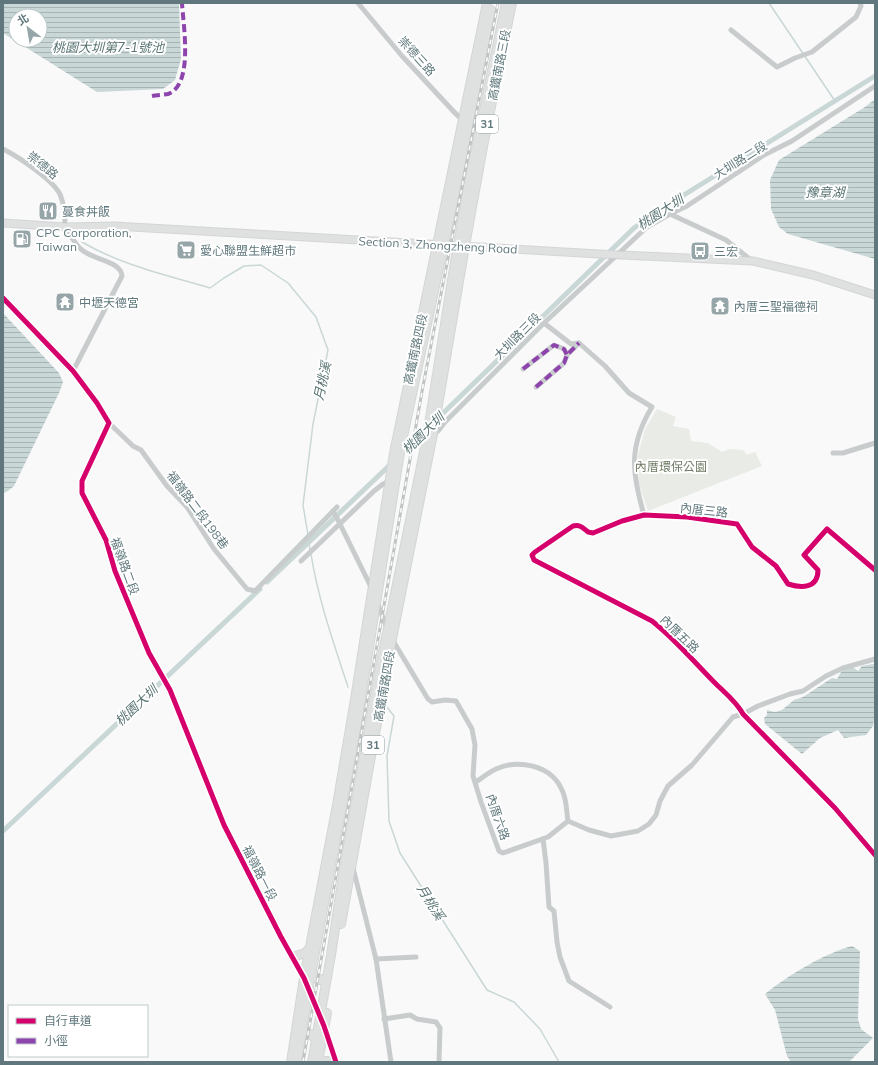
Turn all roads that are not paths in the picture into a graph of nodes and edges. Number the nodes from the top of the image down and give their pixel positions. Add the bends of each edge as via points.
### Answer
1 (358, 3) edge
2 (488, 3) edge
3 (493, 3) edge
4 (506, 3) edge
5 (512, 3) edge
6 (860, 3) edge
7 (490, 17) junction
8 (731, 30) dead end
9 (875, 86) edge
10 (463, 120) junction
11 (3, 149) edge
12 (670, 214) junction
13 (3, 223) edge
14 (65, 227) junction
15 (441, 244) junction
16 (462, 246) junction
17 (615, 254) junction
18 (753, 262) junction
19 (875, 295) edge
20 (3, 298) edge
21 (544, 323) junction
22 (579, 343) junction
23 (567, 355) junction
24 (523, 369) dead end
25 (73, 370) junction
26 (536, 386) dead end
27 (109, 423) junction
28 (432, 434) junction
29 (875, 443) edge
30 (833, 453) dead end
31 (388, 482) junction
32 (337, 507) dead end
33 (333, 512) junction
34 (644, 515) junction
35 (339, 522) junction
36 (385, 542) junction
37 (402, 560) junction
38 (301, 561) dead end
39 (376, 563) junction
40 (875, 570) edge
41 (403, 588) junction
42 (372, 589) junction
43 (376, 600) junction
44 (388, 630) junction
45 (392, 639) junction
46 (875, 659) edge
47 (169, 689) joint
48 (355, 699) junction
49 (744, 714) junction
50 (357, 723) junction
51 (368, 768) junction
52 (476, 782) junction
53 (356, 801) junction
54 (568, 821) junction
55 (543, 839) junction
56 (875, 855) edge
57 (351, 863) junction
58 (310, 948) junction
59 (293, 957) junction
60 (416, 957) dead end
61 (376, 959) junction
62 (311, 972) junction
63 (304, 978) junction
64 (327, 978) junction
65 (308, 989) junction
66 (610, 1007) dead end
67 (320, 1018) junction
68 (384, 1019) junction
69 (324, 1026) junction
70 (301, 1035) junction
71 (316, 1040) junction
72 (291, 1062) edge
73 (297, 1062) edge
74 (312, 1062) edge
75 (318, 1062) edge
76 (322, 1062) edge
77 (332, 1062) edge
78 (336, 1062) edge
79 (391, 1062) edge
80 (439, 1062) edge

1 - 10 street, 崇德三路 via 402,56
2 - 7 main road
2 - 10 main road, 高鐵南路三段 / 31
3 - 7 main road, 高鐵南路三段 / 31
4 - 16 main road, 高鐵南路三段 / 31 via 467,192
5 - 16 main road, 高鐵南路三段 / 31
6 - 8 street via 856,17 812,52 778,68
7 - 15 main road, 高鐵南路三段 / 31
9 - 12 street, 大圳路二段 via 792,141 764,155 687,206
10 - 15 main road, 高鐵南路三段 / 31
11 - 14 street, 崇德路 via 27,164 55,187 61,196
12 - 17 street, 大圳路二段 via 647,228
12 - 18 street via 726,240
13 - 14 main road, Section 3, Zhongzheng Road
14 - 15 main road, Section 3, Zhongzheng Road via 124,227
14 - 25 street via 81,250 119,268 122,272
15 - 16 main road, Section 3, Zhongzheng Road
15 - 31 main road, 高鐵南路四段 / 31
15 - 36 main road, 高鐵南路四段 / 31 via 401,446
16 - 17 main road, Section 3, Zhongzheng Road
16 - 28 main road, 31
16 - 28 main road, 高鐵南路四段 / 31 via 452,280 430,420
17 - 18 main road, Section 3, Zhongzheng Road
17 - 21 street, 大圳路三段
18 - 19 main road, Section 3, Zhongzheng Road via 813,275
20 - 25 street
21 - 22 street via 571,344
21 - 28 street, 大圳路三段 via 438,431
22 - 23 street
22 - 34 street via 605,366 629,393 652,407 639,431 634,456 636,486
23 - 24 street via 564,349 554,344
23 - 26 street via 564,363
25 - 27 street
27 - 33 street, 福嶺路二段198巷 via 133,446 141,450 247,589 255,591
27 - 47 street, 福嶺路二段 via 82,481 82,493 106,540 115,571 149,653
28 - 37 main road, 高鐵南路四段 / 31
28 - 41 main road, 高鐵南路四段 / 31
29 - 30 street via 843,453
31 - 35 street
31 - 39 main road, 31
32 - 33 street
33 - 35 street
34 - 40 street, 內厝三路 via 737,524 752,547 776,566 788,584 800,588 806,587 818,577 818,570 804,556 827,529
34 - 49 street, 內厝五路 via 593,533 582,526 573,526 532,555 534,560 652,621 738,704
35 - 38 street
35 - 42 street
36 - 39 main road
36 - 43 main road, 高鐵南路四段 / 31
37 - 41 main road
37 - 44 main road, 高鐵南路四段 / 31
39 - 42 main road, 31
41 - 45 main road, 高鐵南路四段 / 31
42 - 43 street
42 - 48 main road, 31
43 - 44 street
43 - 50 main road, 高鐵南路四段 / 31
44 - 45 street
44 - 53 main road, 高鐵南路四段 / 31
45 - 51 main road, 高鐵南路四段 / 31
45 - 52 street, 內厝六路 via 428,699 432,702 456,701 472,729
46 - 49 street via 843,668 803,692 790,694
47 - 59 street, 福嶺路一段 via 224,825
48 - 50 main road
48 - 58 main road, 31
49 - 54 street via 733,716 692,765 668,786 656,815 649,824 638,831 611,836
49 - 56 street, 內厝五路 via 835,808
50 - 62 main road, 高鐵南路四段 / 31
51 - 53 main road
51 - 57 main road, 高鐵南路四段 / 31
52 - 54 street via 498,768 523,764 538,768 555,779 562,788
52 - 55 street, 內厝六路 via 499,851 503,853
53 - 64 main road, 高鐵南路四段 / 31
54 - 55 street, 內厝六路
55 - 66 street via 549,907 554,911 560,957 569,981
57 - 61 street
57 - 69 main road, 高鐵南路四段 / 31
58 - 59 main road via 305,953
58 - 63 main road, 31
59 - 63 street, 福嶺路一段
60 - 61 street
61 - 68 street
62 - 64 main road via 320,980
62 - 65 main road, 高鐵南路四段 / 31
63 - 65 street, 福嶺路一段
63 - 72 main road, 31
64 - 67 main road, 高鐵南路四段 / 31
65 - 67 street, 福嶺路一段
65 - 70 main road, 高鐵南路四段 / 31
67 - 69 street, 福嶺路一段
67 - 71 main road, 高鐵南路四段 / 31
68 - 79 street
68 - 80 street via 410,1015 417,1019 436,1022 440,1028
69 - 75 main road, 高鐵南路四段 / 31
69 - 78 street, 福嶺路一段
70 - 71 main road via 311,1034
70 - 73 main road, 高鐵南路四段 / 31
71 - 74 main road, 高鐵南路四段 / 31
76 - 77 main road

